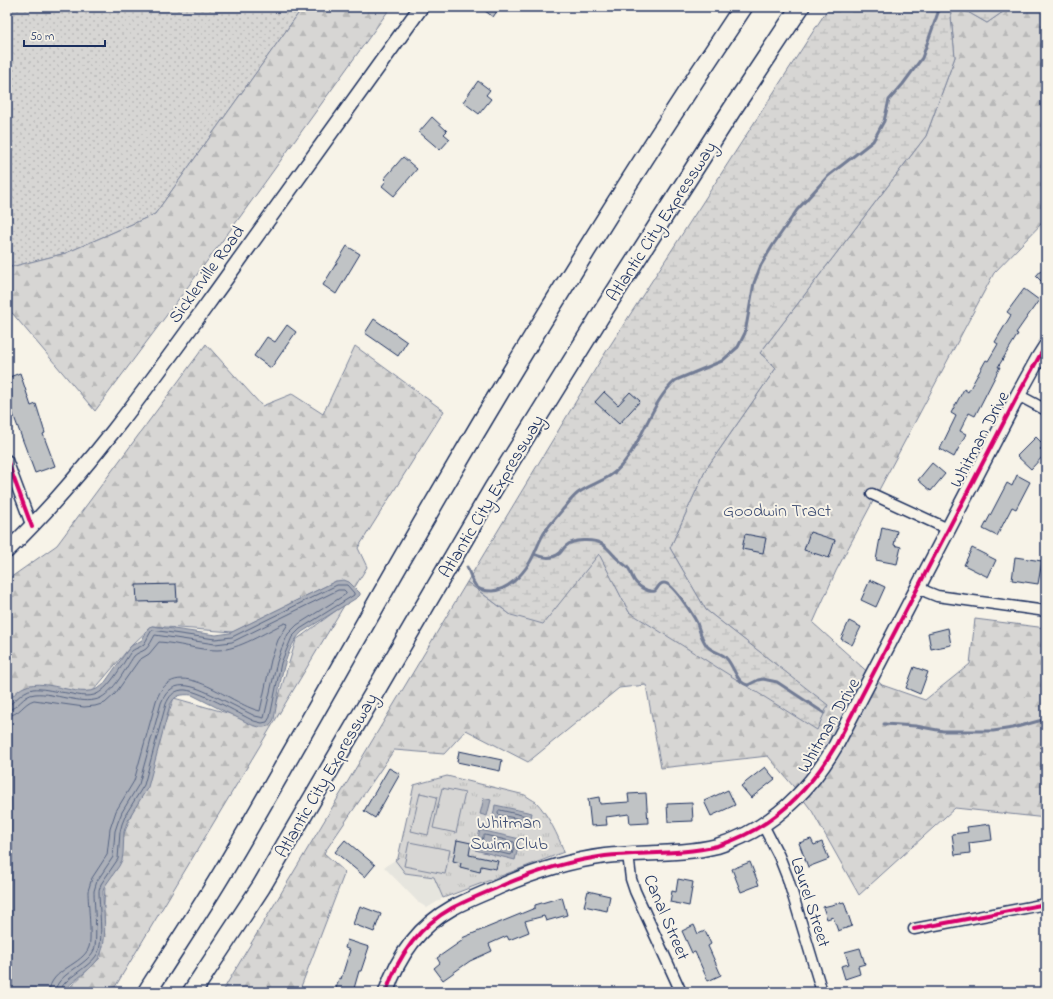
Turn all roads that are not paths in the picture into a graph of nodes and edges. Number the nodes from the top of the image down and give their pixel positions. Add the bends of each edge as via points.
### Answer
1 (421, 7) edge
2 (743, 7) edge
3 (800, 7) edge
4 (1046, 346) edge
5 (1018, 395) junction
6 (1046, 410) edge
7 (7, 460) edge
8 (872, 494) dead end
9 (32, 527) junction
10 (948, 529) junction
11 (7, 552) edge
12 (919, 587) junction
13 (1046, 611) edge
14 (763, 825) junction
15 (628, 854) junction
16 (1046, 904) edge
17 (914, 930) dead end
18 (147, 992) edge
19 (192, 992) edge
20 (386, 992) edge
21 (681, 992) edge
22 (822, 992) edge

1 - 9 street, Sicklerville Road via 153,380 70,485
2 - 18 highway via 608,214 524,352 437,498 232,857
3 - 19 highway, Atlantic City Expressway via 609,301 493,489 261,887
4 - 5 street, Whitman Drive
5 - 6 street
5 - 10 street, Whitman Drive
7 - 9 street
8 - 10 street
9 - 11 street, Sicklerville Road
10 - 12 street, Whitman Drive
12 - 13 street via 937,596
12 - 14 street, Whitman Drive via 830,756 800,794
14 - 15 street, Whitman Drive via 732,840 705,848
14 - 22 street, Laurel Street via 786,872
15 - 20 street, Whitman Drive via 582,859 543,869 451,909 429,925 410,945 396,967
15 - 21 street, Canal Street via 635,891
16 - 17 street

